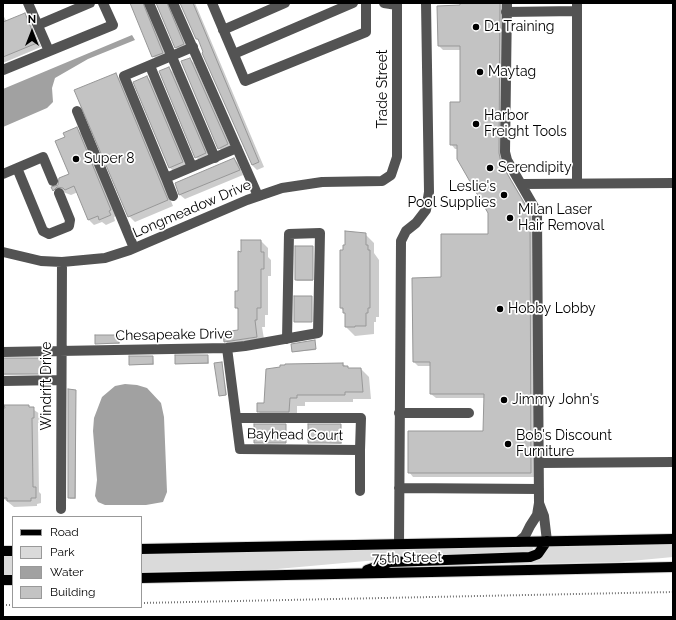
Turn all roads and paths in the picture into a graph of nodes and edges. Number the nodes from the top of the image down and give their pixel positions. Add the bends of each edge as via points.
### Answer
1 (28, 3) edge
2 (90, 3) edge
3 (103, 3) edge
4 (149, 3) edge
5 (173, 3) edge
6 (285, 3) edge
7 (353, 3) edge
8 (366, 3) edge
9 (384, 3) edge
10 (426, 3) edge
11 (214, 4) edge
12 (397, 4) edge
13 (67, 7) edge
14 (506, 7) edge
15 (577, 7) edge
16 (38, 25) junction
17 (224, 30) junction
18 (193, 47) junction
19 (49, 51) junction
20 (234, 54) junction
21 (171, 57) junction
22 (150, 66) junction
23 (3, 70) edge
24 (77, 111) dead end
25 (237, 148) junction
26 (215, 158) junction
27 (192, 167) junction
28 (17, 168) junction
29 (3, 174) edge
30 (391, 175) joint
31 (166, 178) junction
32 (53, 180) dead end
33 (673, 183) edge
34 (522, 184) junction
35 (577, 184) junction
36 (59, 193) dead end
37 (173, 196) dead end
38 (258, 196) junction
39 (134, 248) junction
40 (3, 252) edge
41 (62, 262) junction
42 (287, 339) junction
43 (227, 348) junction
44 (61, 351) junction
45 (3, 352) edge
46 (60, 380) junction
47 (3, 381) edge
48 (399, 413) junction
49 (469, 413) dead end
50 (236, 418) junction
51 (360, 450) junction
52 (673, 462) edge
53 (539, 463) junction
54 (399, 488) junction
55 (539, 489) junction
56 (360, 491) dead end
57 (539, 503) junction
58 (60, 510) dead end
59 (673, 539) edge
60 (547, 541) junction
61 (518, 542) junction
62 (399, 544) junction
63 (142, 549) edge
64 (673, 567) edge
65 (357, 573) junction
66 (142, 578) edge
67 (673, 592) edge
68 (142, 603) edge

1 - 16 street
2 - 13 street
3 - 19 street via 113,25
4 - 21 street
5 - 18 street
6 - 17 street
7 - 20 street
8 - 20 street via 366,32 245,81
9 - 12 street
10 - 48 street via 429,192 426,210 416,224 406,231 401,241
11 - 17 street
12 - 30 street, Trade Street via 397,157
13 - 16 street
14 - 15 street
14 - 34 street via 505,152
15 - 35 street
16 - 19 street
17 - 20 street
18 - 21 street
18 - 25 street
19 - 23 street
21 - 22 street
21 - 26 street
22 - 27 street
22 - 31 street via 124,76
24 - 39 street
25 - 26 street
25 - 38 street
26 - 27 street
27 - 31 street
28 - 29 street
28 - 32 street via 43,157
28 - 36 street via 43,231 49,234 69,226 70,220
30 - 38 street, Longmeadow Drive via 382,181 304,184
31 - 37 street
33 - 35 street
34 - 35 street
34 - 53 street via 538,212
38 - 39 street, Longmeadow Drive
39 - 41 street, Longmeadow Drive via 105,258
40 - 41 street, Longmeadow Drive via 34,260
41 - 44 street, Windrift Drive
42 - 42 street, Chesapeake Drive via 318,333 320,233 288,234
42 - 43 street, Chesapeake Drive
43 - 44 street, Chesapeake Drive
43 - 50 street, Bayhead Court
44 - 45 street, Chesapeake Drive
44 - 46 street, Windrift Drive
46 - 47 street
46 - 58 street, Windrift Drive
48 - 49 street
48 - 54 street
50 - 51 street, Bayhead Court via 240,449
50 - 51 street via 361,418
51 - 56 street, Bayhead Court
52 - 53 street
53 - 55 street
54 - 55 street
54 - 62 street
55 - 57 street
57 - 60 street via 544,516
57 - 61 street via 536,515
59 - 60 main road, 75th Street
60 - 61 main road, 75th Street
60 - 65 main road via 538,554 530,557 390,562
61 - 62 main road, 75th Street
62 - 63 main road, 75th Street
64 - 65 main road, 75th Street
65 - 66 main road, 75th Street
67 - 68 path

